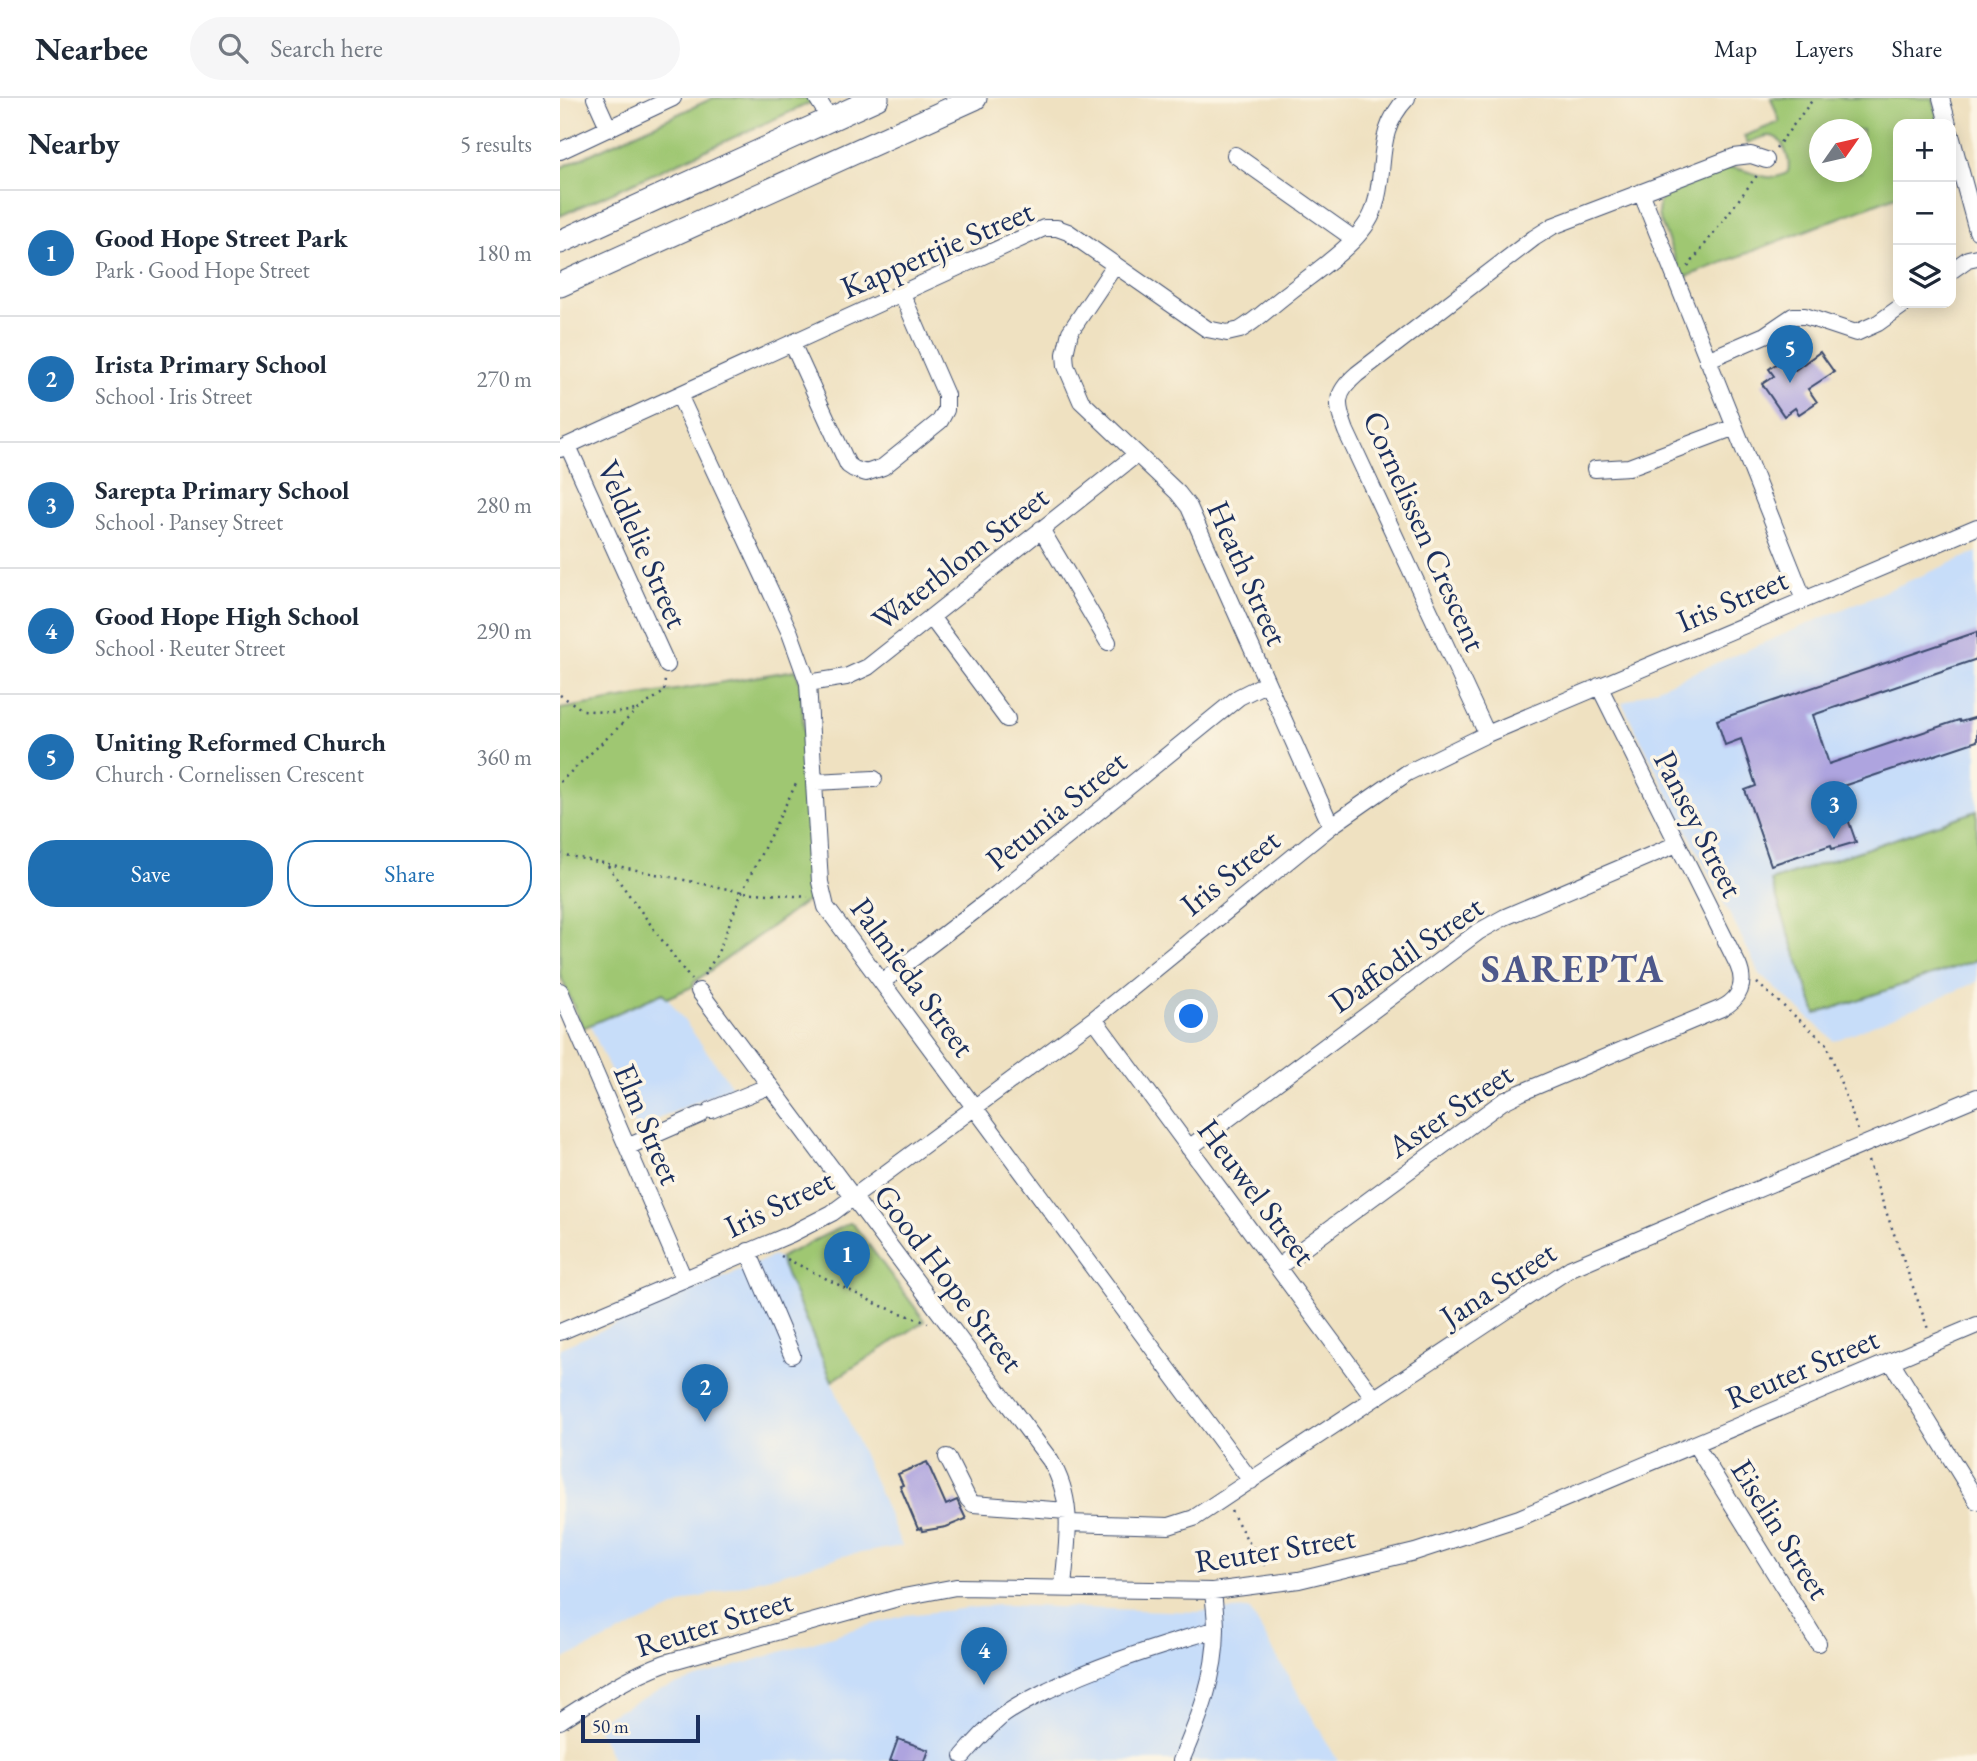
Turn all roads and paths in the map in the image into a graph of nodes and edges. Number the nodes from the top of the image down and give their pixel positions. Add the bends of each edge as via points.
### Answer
1 (595, 98) edge
2 (673, 98) edge
3 (817, 98) edge
4 (877, 98) edge
5 (975, 98) edge
6 (1407, 98) edge
7 (1814, 98) edge
8 (1941, 98) edge
9 (1947, 119) edge
10 (830, 120) junction
11 (609, 129) junction
12 (560, 151) edge
13 (1956, 153) edge
14 (1235, 155) dead end
15 (1766, 160) junction
16 (1641, 192) junction
17 (1977, 231) edge
18 (1354, 239) junction
19 (560, 242) edge
20 (1977, 257) edge
21 (1115, 265) junction
22 (1956, 267) edge
23 (1675, 278) junction
24 (560, 285) edge
25 (902, 294) junction
26 (1899, 308) edge
27 (792, 343) junction
28 (1707, 360) junction
29 (679, 395) junction
30 (1735, 427) junction
31 (564, 448) edge
32 (1137, 454) junction
33 (1595, 469) dead end
34 (1977, 527) edge
35 (1041, 529) junction
36 (1804, 600) junction
37 (931, 617) junction
38 (1108, 642) dead end
39 (667, 665) joint
40 (808, 683) junction
41 (1267, 683) junction
42 (1599, 687) junction
43 (560, 695) edge
44 (637, 710) junction
45 (1007, 719) dead end
46 (1487, 734) junction
47 (813, 757) junction
48 (874, 779) dead end
49 (560, 782) edge
50 (815, 782) junction
51 (1331, 826) junction
52 (1677, 844) junction
53 (560, 854) edge
54 (607, 864) junction
55 (742, 892) junction
56 (822, 895) junction
57 (882, 982) junction
58 (1741, 989) joint
59 (560, 991) edge
60 (699, 991) junction
61 (1094, 1019) junction
62 (769, 1086) junction
63 (1977, 1097) edge
64 (975, 1108) junction
65 (627, 1147) junction
66 (1189, 1148) junction
67 (854, 1198) junction
68 (748, 1251) junction
69 (777, 1254) dead end
70 (1278, 1268) junction
71 (684, 1279) junction
72 (934, 1325) dead end
73 (1977, 1325) edge
74 (560, 1332) edge
75 (792, 1354) dead end
76 (1891, 1361) junction
77 (1374, 1398) junction
78 (1695, 1444) junction
79 (947, 1457) dead end
80 (1251, 1481) junction
81 (1226, 1498) junction
82 (1977, 1501) edge
83 (1068, 1517) junction
84 (1269, 1584) junction
85 (1063, 1587) junction
86 (1213, 1591) junction
87 (1216, 1629) junction
88 (1818, 1643) dead end
89 (560, 1721) edge
90 (963, 1756) dead end
91 (1181, 1761) edge

1 - 11 street
2 - 11 street
3 - 10 street
4 - 10 highway
5 - 24 highway
6 - 18 street, Kappertjie Street via 1396,109 1385,134 1376,206
7 - 15 path
8 - 9 street
10 - 19 highway
11 - 12 street
13 - 17 street
14 - 18 street
15 - 16 street via 1751,155 1734,158
15 - 23 path via 1694,260
16 - 23 street
16 - 46 street, Cornelissen Crescent via 1544,232 1357,374 1339,394 1346,431
18 - 21 street, Kappertjie Street via 1246,326 1227,333 1207,329
20 - 22 street
21 - 25 street, Kappertjie Street via 1069,232 1044,228
21 - 32 street, Heath Street via 1070,332 1065,354 1069,377 1081,401
23 - 28 street
25 - 27 street, Kappertjie Street
25 - 27 street via 947,405 940,421 878,471 860,472 848,465
26 - 28 street via 1856,333 1793,316 1765,335
27 - 29 street, Kappertjie Street
28 - 30 street
29 - 31 street, Kappertjie Street
29 - 40 street, Palmieda Street via 790,633
30 - 33 street via 1636,465
30 - 36 street
31 - 39 street, Veldlelie Street
32 - 35 street, Waterblom Street
32 - 41 street, Heath Street via 1189,507
34 - 36 street, Iris Street
35 - 37 street, Waterblom Street
35 - 38 street
36 - 42 street, Iris Street
37 - 40 street, Waterblom Street via 862,671
37 - 45 street
39 - 44 path via 664,692
40 - 47 street, Palmieda Street
41 - 51 street, Heath Street
41 - 57 street, Petunia Street via 1239,697
42 - 46 street, Iris Street
42 - 52 street, Pansey Street
43 - 44 path via 583,710
44 - 49 path
46 - 51 street, Iris Street via 1407,773
47 - 50 street, Palmieda Street
47 - 55 path
48 - 50 street
50 - 56 street, Palmieda Street
51 - 61 street, Iris Street
52 - 58 street, Pansey Street via 1738,965
52 - 66 street, Daffodil Street via 1478,932
53 - 54 path
54 - 55 path
54 - 60 path
55 - 56 path via 799,898
55 - 60 path
56 - 57 street, Palmieda Street via 831,916
57 - 64 street, Palmieda Street
58 - 70 street, Aster Street via 1728,1005 1502,1102
59 - 65 street, Elm Street
60 - 62 street, Good Hope Street
61 - 64 street, Iris Street
61 - 66 street, Heuwel Street
62 - 65 street
62 - 67 street, Good Hope Street
63 - 77 street, Jana Street via 1571,1268
64 - 67 street, Iris Street
64 - 80 street, Palmieda Street
65 - 71 street, Elm Street
66 - 70 street, Heuwel Street
67 - 68 street, Iris Street via 792,1234
67 - 83 street, Good Hope Street via 1050,1460 1064,1486
68 - 71 street, Iris Street
68 - 75 street
69 - 72 path via 879,1305
70 - 77 street, Heuwel Street
71 - 74 street, Iris Street
73 - 76 street, Reuter Street
76 - 78 street, Reuter Street
76 - 82 street
77 - 80 street, Jana Street
78 - 84 street, Reuter Street via 1485,1530 1415,1552
78 - 88 street, Eiselin Street
79 - 83 street, Jana Street via 973,1504
80 - 81 street, Jana Street
81 - 83 street, Jana Street via 1194,1518 1169,1526
81 - 84 path via 1264,1561
83 - 85 street, Good Hope Street
84 - 86 street, Reuter Street
85 - 86 street, Reuter Street
85 - 89 street, Reuter Street via 956,1587 898,1598 665,1662 614,1686
86 - 87 street
87 - 90 street via 1069,1680 1004,1715
87 - 91 street via 1212,1674

